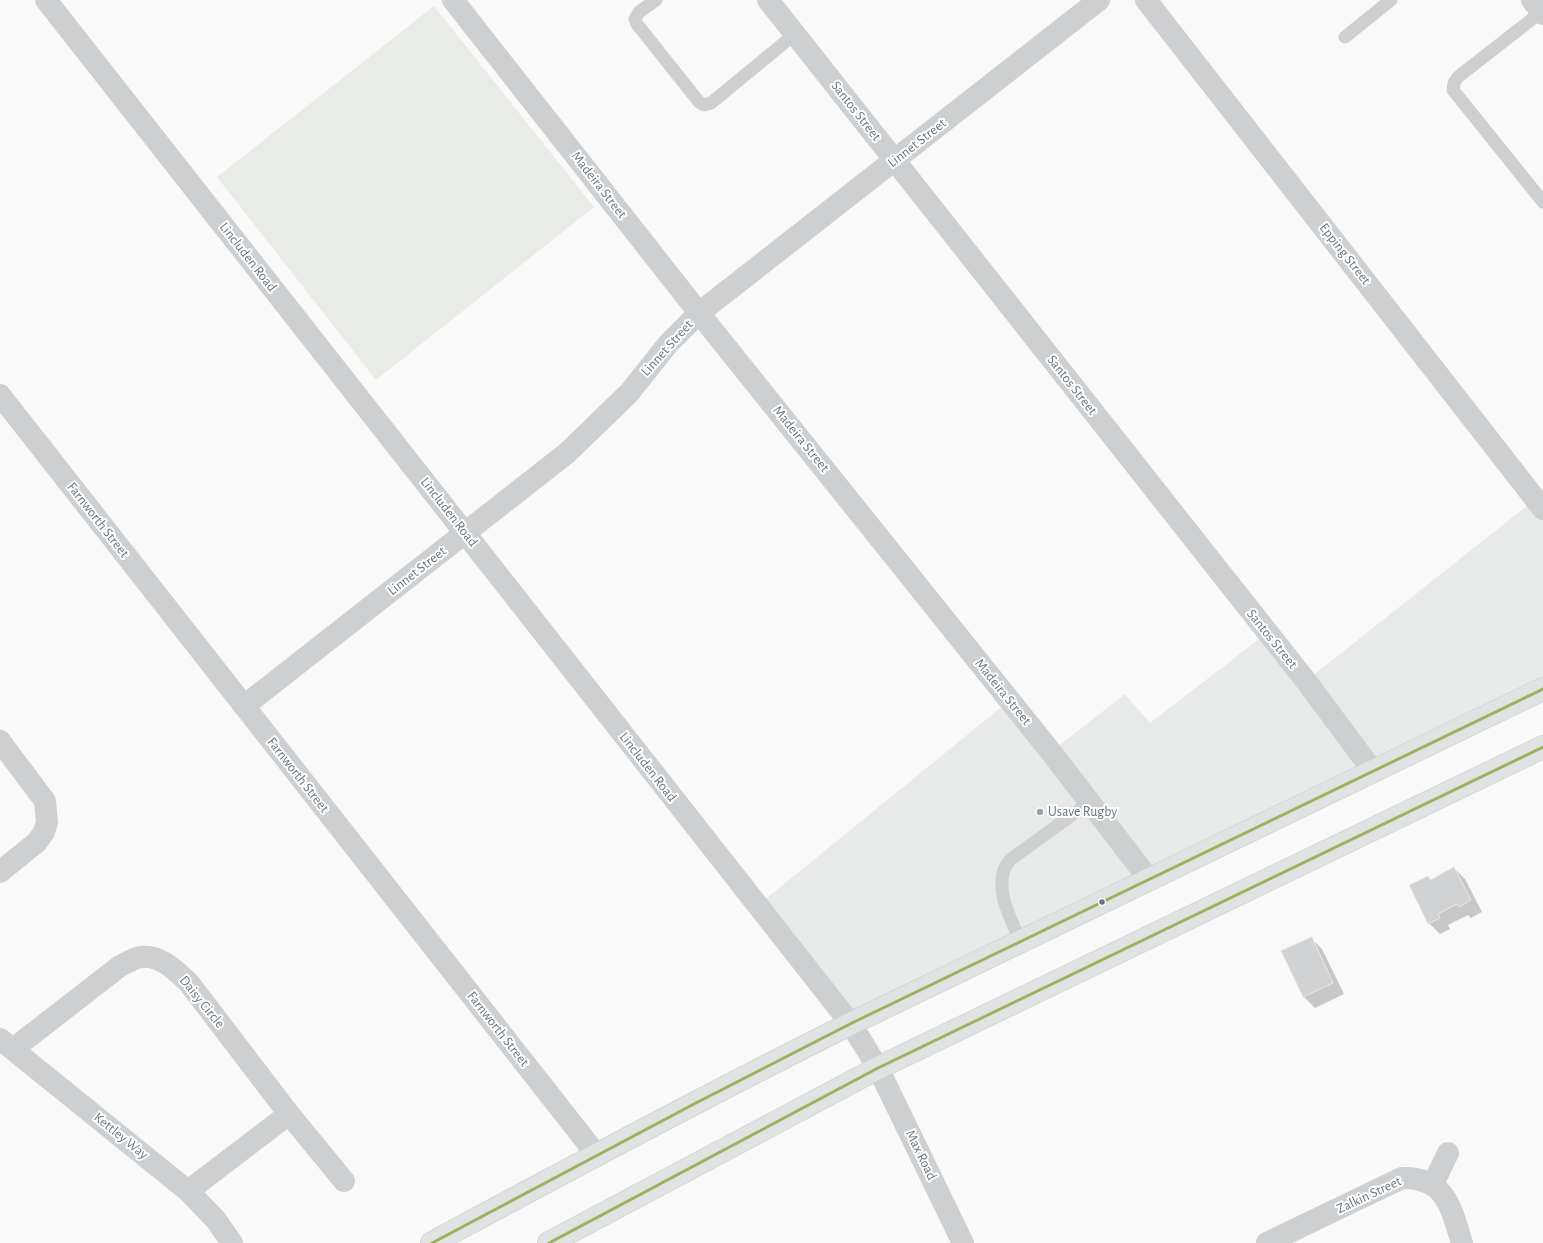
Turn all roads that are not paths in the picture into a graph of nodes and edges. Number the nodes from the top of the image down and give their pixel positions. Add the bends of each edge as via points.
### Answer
1 (46, 0) edge
2 (453, 0) edge
3 (656, 0) edge
4 (768, 0) edge
5 (1099, 0) edge
6 (1146, 0) edge
7 (1391, 0) edge
8 (1539, 9) edge
9 (795, 34) junction
10 (1345, 37) dead end
11 (895, 161) junction
12 (1543, 202) edge
13 (700, 313) junction
14 (0, 395) edge
15 (1543, 509) edge
16 (466, 533) junction
17 (1543, 689) edge
18 (244, 706) junction
19 (0, 741) edge
20 (1543, 747) edge
21 (1373, 771) junction
22 (1090, 802) junction
23 (0, 872) edge
24 (1148, 878) junction
25 (1020, 942) junction
26 (851, 1024) junction
27 (7, 1044) edge
28 (878, 1068) junction
29 (289, 1114) junction
30 (1448, 1153) dead end
31 (596, 1154) junction
32 (344, 1181) dead end
33 (1433, 1184) junction
34 (188, 1191) junction
35 (232, 1243) edge
36 (432, 1243) edge
37 (549, 1243) edge
38 (963, 1243) edge
39 (1268, 1243) edge
40 (1462, 1243) edge

1 - 16 street, Lincluden Road
2 - 13 street, Madeira Street
3 - 9 lane via 639,12 635,19 637,24 704,105 711,103
4 - 9 street, Santos Street
5 - 11 street, Linnet Street
6 - 15 street, Epping Street
7 - 10 lane
8 - 12 lane via 1458,77 1454,83 1454,90
9 - 11 street, Santos Street
11 - 13 street, Linnet Street
11 - 21 street, Santos Street via 1306,681
13 - 16 street, Linnet Street via 668,344 628,392 567,453
13 - 22 street, Madeira Street
14 - 18 street, Farnworth Street
16 - 18 street, Linnet Street
16 - 26 street, Lincluden Road
17 - 21 main road
18 - 31 street, Farnworth Street
19 - 23 street via 45,801 47,822 44,832 36,842
20 - 28 main road
21 - 24 main road
22 - 24 street, Madeira Street
22 - 25 lane via 1004,866 1003,894 1007,912
24 - 25 main road
25 - 26 main road
26 - 28 street, Lincluden Road
26 - 31 main road
27 - 29 street, Daisy Circle via 120,966 139,957 155,958 172,967 189,983
27 - 34 street, Kettley Way
28 - 37 main road
28 - 38 street, Max Road
29 - 32 street, Daisy Circle
29 - 34 street
30 - 33 street
31 - 36 main road
33 - 39 street, Zalkin Street via 1419,1179 1402,1178
33 - 40 street via 1448,1200
34 - 35 street, Kettley Way via 216,1220

